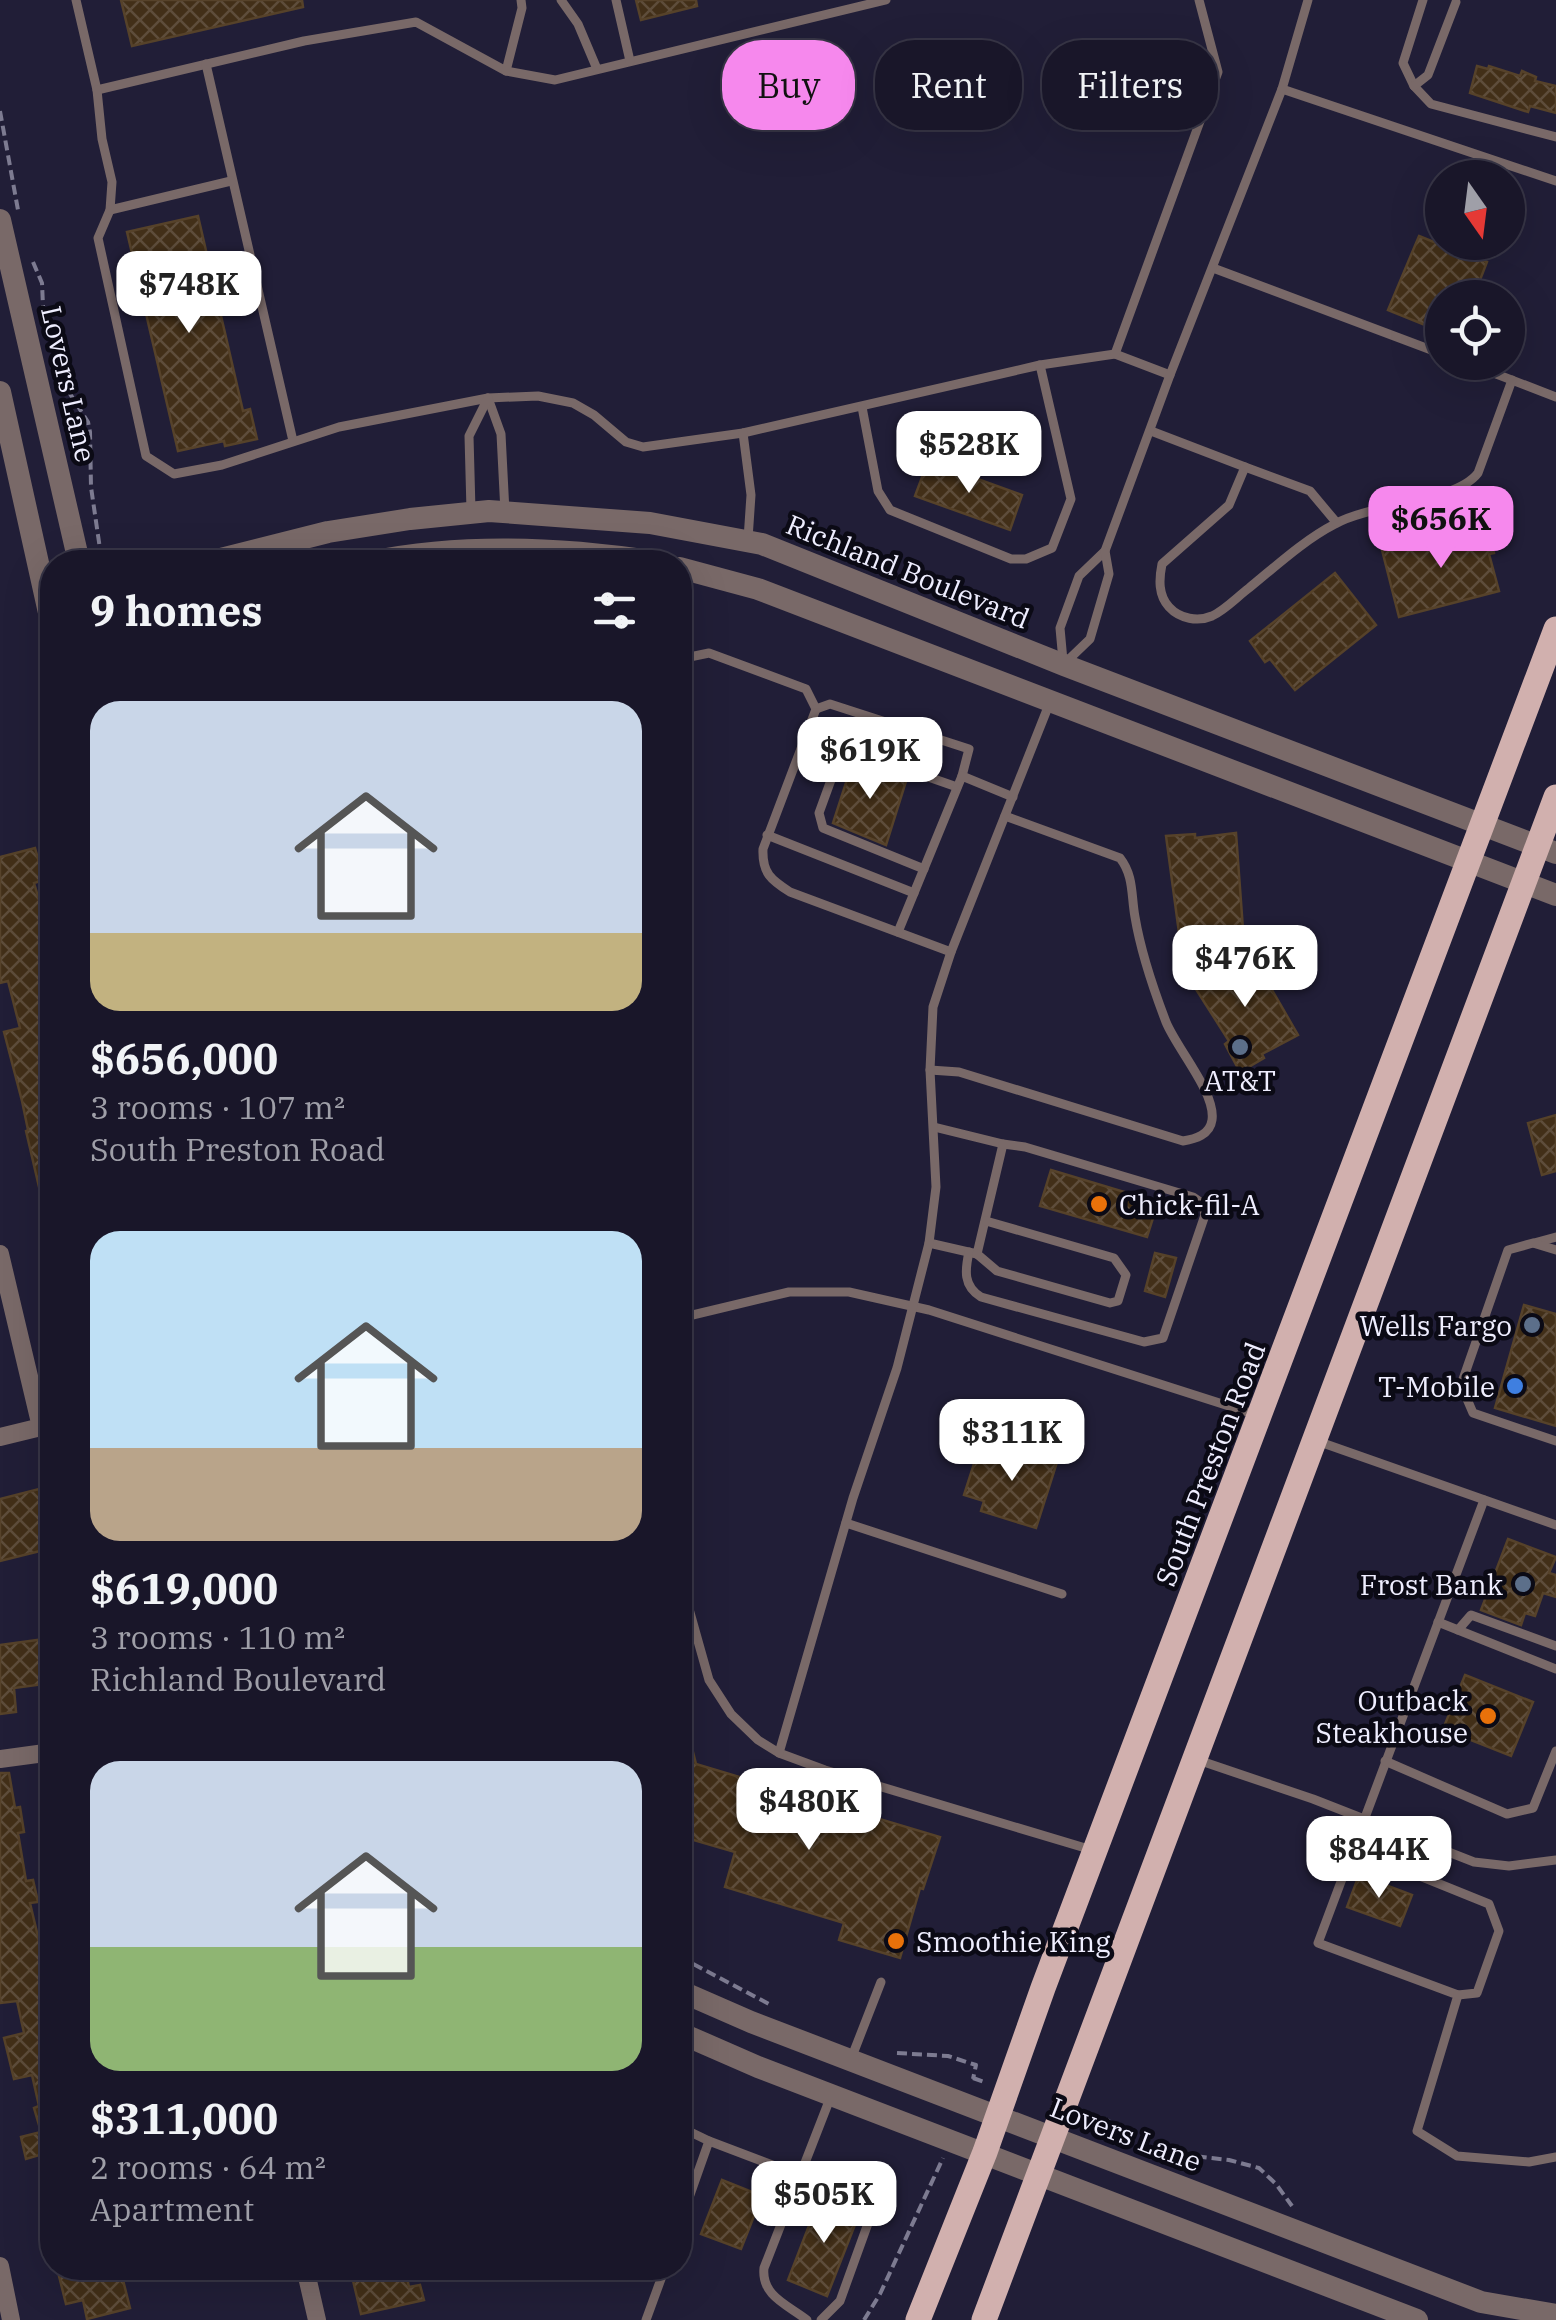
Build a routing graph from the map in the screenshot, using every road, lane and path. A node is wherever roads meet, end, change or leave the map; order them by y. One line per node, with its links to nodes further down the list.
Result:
1 (76, 0): 16 (lane)
2 (522, 0): 13 (lane)
3 (562, 0): 12 (lane)
4 (616, 0): 10 (lane)
5 (886, 0): 10 (lane)
6 (1200, 0): 27 (lane)
7 (1308, 0): 15 (lane)
8 (1422, 0): 14 (lane)
9 (1456, 2): 14 (lane)
10 (630, 62): 12 (lane)
11 (206, 64): 13 (lane); 16 (lane); 19 (lane)
12 (597, 69): 13 (lane)
13 (506, 71)
14 (1414, 86): 18 (lane)
15 (1282, 89): 20 (lane); 24 (lane)
16 (97, 90): 21 (lane)
17 (0, 111): 22 (path)
18 (1556, 137)
19 (232, 181): 21 (lane); 38 (lane)
20 (1556, 181)
21 (110, 210): 38 (lane)
22 (9, 216): 44 (street, Lovers Lane)
23 (30, 255): 25 (path)
24 (1212, 268): 26 (lane); 30 (lane)
25 (43, 311)
26 (1425, 348)
27 (1116, 354): 28 (lane); 30 (lane)
28 (1040, 365): 35 (lane); 35 (lane)
29 (57, 372): 45 (path)
30 (1170, 375): 36 (lane)
31 (1512, 380): 33 (lane); 42 (lane)
32 (0, 392): 50 (street)
33 (1556, 397)
34 (488, 398): 37 (lane); 38 (lane); 40 (lane); 41 (lane)
35 (862, 406): 37 (lane)
36 (1151, 430): 39 (lane); 49 (lane)
37 (743, 432): 43 (lane)
38 (293, 440)
39 (1245, 467): 42 (lane); 42 (lane)
40 (505, 512): 41 (street, Richland Boulevard); 43 (street, Richland Boulevard); 48 (street)
41 (471, 513): 46 (street, Richland Boulevard); 47 (street)
42 (1336, 522)
43 (748, 542): 54 (street, Richland Boulevard)
44 (88, 550)
45 (90, 550)
46 (257, 550)
47 (473, 550)
48 (505, 550)
49 (1106, 551): 54 (lane); 54 (lane)
50 (40, 559)
51 (692, 571): 55 (street)
52 (1556, 629): 62 (main road, South Preston Road)
53 (692, 657): 56 (lane)
54 (1064, 665): 55 (street); 62 (street, Richland Boulevard)
55 (1051, 699): 60 (lane); 65 (street)
56 (816, 709): 57 (lane); 63 (lane)
57 (962, 776): 58 (lane); 60 (lane)
58 (957, 787): 66 (lane); 66 (lane)
59 (1556, 797): 64 (main road)
60 (1013, 798): 61 (lane)
61 (1005, 816): 71 (lane); 72 (lane)
62 (1483, 826): 64 (street, Richland Boulevard); 65 (main road, South Preston Road)
63 (767, 835): 68 (lane); 70 (lane)
64 (1547, 849): 67 (main road)
65 (1470, 862): 67 (street); 84 (main road, South Preston Road)
66 (924, 869): 68 (lane)
67 (1523, 883): 69 (street); 88 (main road)
68 (914, 893): 70 (lane)
69 (1556, 895)
70 (898, 932): 71 (lane)
71 (950, 952): 72 (lane)
72 (930, 1070): 73 (lane)
73 (934, 1126): 74 (lane); 77 (lane)
74 (1003, 1144): 75 (lane); 80 (lane)
75 (986, 1221): 80 (lane); 80 (lane)
76 (1556, 1237): 78 (lane)
77 (929, 1243): 80 (lane); 82 (lane)
78 (1534, 1243): 79 (lane); 89 (lane)
79 (1556, 1250)
80 (973, 1253)
81 (0, 1254): 85 (street)
82 (914, 1306): 83 (lane); 84 (lane); 91 (lane)
83 (692, 1315)
84 (1260, 1416): 107 (main road, South Preston Road)
85 (40, 1422)
86 (40, 1426): 87 (street)
87 (0, 1436)
88 (1315, 1440): 90 (lane); 103 (main road)
89 (1556, 1441)
90 (1484, 1500): 92 (lane); 95 (lane)
91 (846, 1523): 93 (lane); 100 (lane)
92 (1556, 1526)
93 (1062, 1594)
94 (692, 1622): 100 (lane)
95 (1438, 1622): 96 (lane); 104 (lane)
96 (1458, 1630): 97 (lane); 98 (lane)
97 (1556, 1646)
98 (1556, 1670)
99 (1556, 1750): 104 (lane)
100 (779, 1752): 107 (lane)
101 (40, 1754): 102 (street)
102 (0, 1759)
103 (1195, 1759): 105 (lane); 119 (main road)
104 (1386, 1761): 105 (lane)
105 (1364, 1819): 106 (lane); 108 (lane)
106 (1352, 1848): 111 (lane); 111 (lane)
107 (1098, 1851): 117 (main road, South Preston Road)
108 (1556, 1860)
109 (692, 1963): 113 (path)
110 (881, 1982): 116 (lane)
111 (1458, 1995): 125 (lane)
112 (692, 1996): 116 (street, Lovers Lane)
113 (778, 2008)
114 (692, 2038): 118 (street)
115 (894, 2053): 117 (path)
116 (850, 2060): 120 (street, Lovers Lane)
117 (1006, 2090): 120 (main road, South Preston Road)
118 (832, 2095): 124 (street); 128 (lane)
119 (1062, 2112): 122 (main road); 130 (path)
120 (998, 2115): 122 (street, Lovers Lane); 124 (main road, South Preston Road)
121 (692, 2133): 123 (lane)
122 (1052, 2137): 127 (main road); 134 (street, Lovers Lane)
123 (708, 2141): 128 (lane); 129 (lane)
124 (985, 2152): 127 (street); 141 (main road, South Preston Road)
125 (1556, 2157)
126 (939, 2169): 140 (path)
127 (1037, 2173): 142 (main road); 143 (street)
128 (801, 2174): 138 (lane); 139 (lane)
129 (692, 2188)
130 (1294, 2208)
131 (0, 2266): 135 (street)
132 (308, 2280): 136 (street)
133 (660, 2280): 137 (lane)
134 (1556, 2314)
135 (11, 2320)
136 (317, 2320)
137 (646, 2320)
138 (807, 2320)
139 (821, 2320)
140 (864, 2320)
141 (918, 2320)
142 (984, 2320)
143 (1416, 2320)

